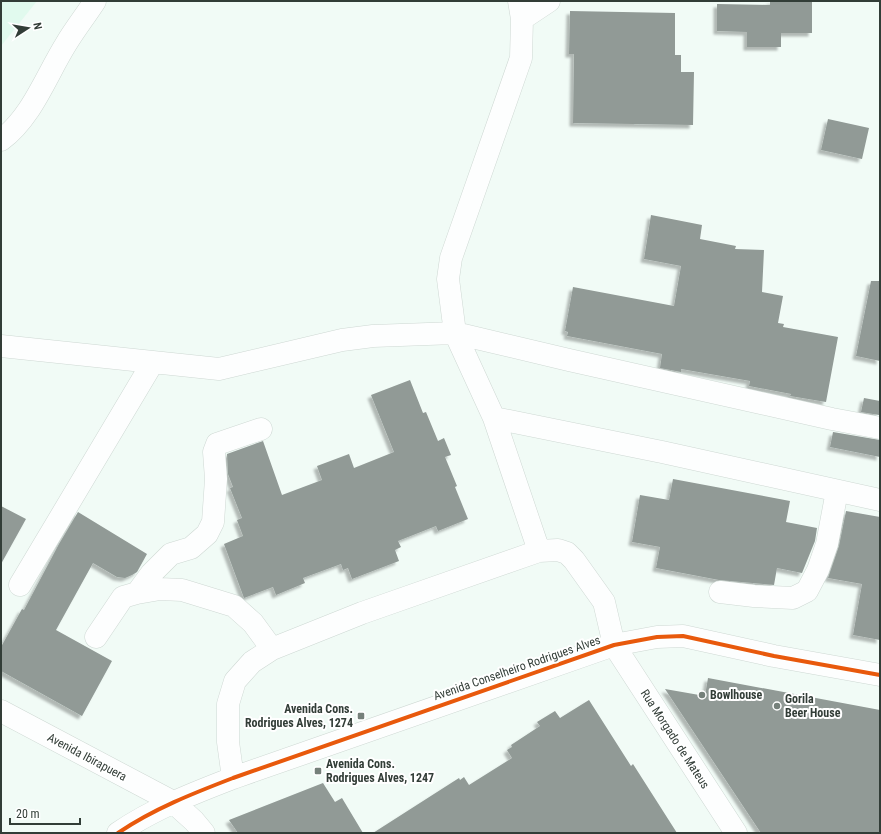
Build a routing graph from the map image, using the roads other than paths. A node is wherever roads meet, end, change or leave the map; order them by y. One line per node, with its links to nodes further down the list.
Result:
1 (96, 1): 4 (street)
2 (549, 1): 3 (street)
3 (520, 10): 5 (street)
4 (1, 140)
5 (455, 333): 7 (street); 8 (street); 9 (street)
6 (1, 346): 7 (street)
7 (153, 362): 14 (street)
8 (494, 418): 11 (street); 13 (street)
9 (880, 428)
10 (261, 429): 16 (street)
11 (837, 491): 12 (street); 15 (street)
12 (880, 500)
13 (539, 551): 18 (street, Rua Morgado de Mateus); 19 (street, Rua Morgado de Mateus)
14 (20, 585)
15 (720, 592)
16 (137, 593): 17 (street); 19 (street)
17 (96, 636)
18 (614, 645): 20 (street, Avenida Conselheiro Rodrigues Alves); 22 (street, Avenida Conselheiro Rodrigues Alves); 26 (street, Rua Morgado de Mateus)
19 (272, 649): 22 (street, Rua Morgado de Mateus)
20 (880, 674)
21 (1, 711): 23 (street, Avenida Ibirapuera)
22 (233, 778): 23 (street, Avenida Conselheiro Rodrigues Alves)
23 (174, 802): 24 (street, Avenida Conselheiro Rodrigues Alves); 25 (street, Avenida Ibirapuera)
24 (118, 833)
25 (204, 833)
26 (736, 833)

